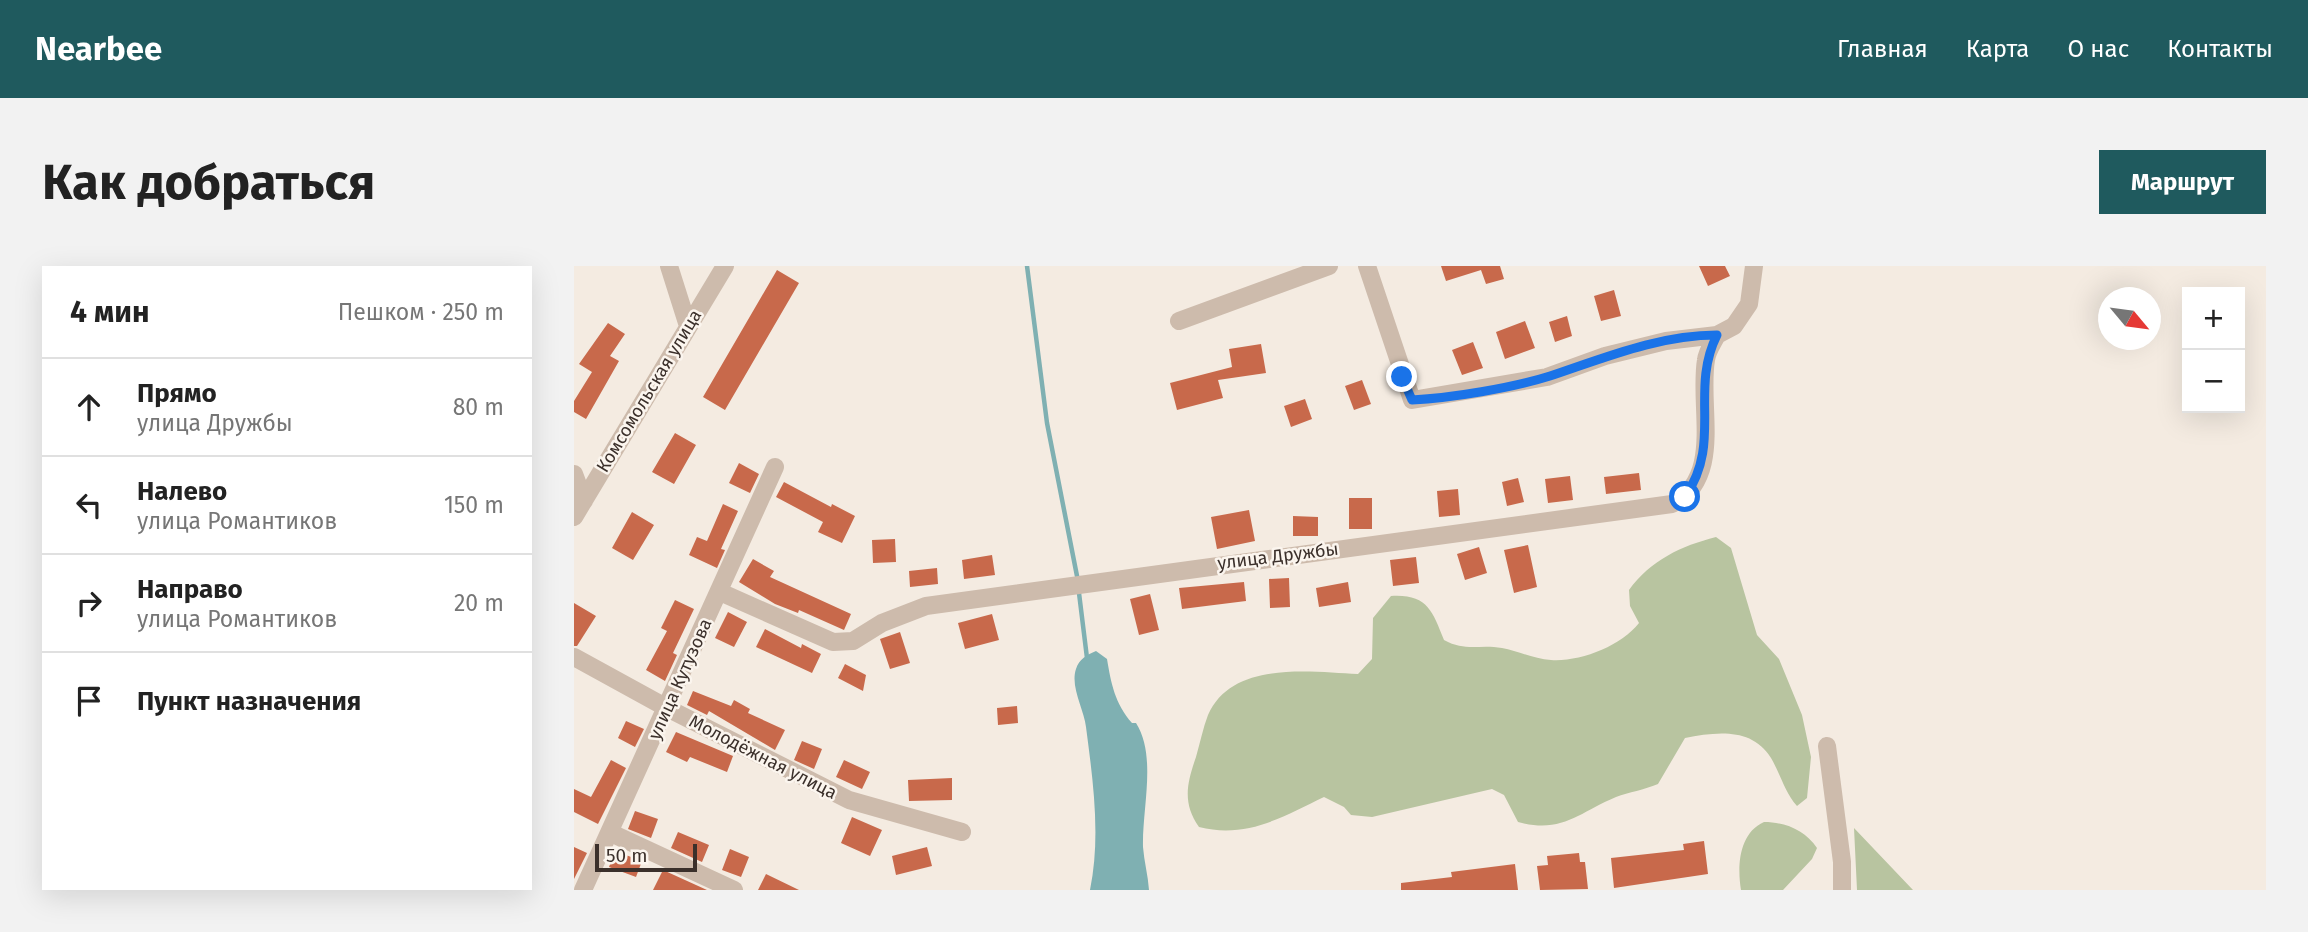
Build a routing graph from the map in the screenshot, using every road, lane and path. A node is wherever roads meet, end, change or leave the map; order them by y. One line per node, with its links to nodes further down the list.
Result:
1 (669, 266): 7 (street)
2 (725, 266): 7 (street, Комсомольская улица)
3 (1329, 266): 6 (street)
4 (1367, 266): 8 (street)
5 (1754, 266): 8 (street)
6 (1179, 321)
7 (688, 326): 11 (street, Комсомольская улица)
8 (1717, 335): 13 (street, улица Дружбы)
9 (775, 467): 13 (street, улица Кутузова)
10 (574, 474): 11 (street)
11 (584, 502): 12 (street, Комсомольская улица)
12 (574, 517)
13 (720, 592): 15 (street, улица Кутузова)
14 (574, 657): 15 (street, Молодёжная улица)
15 (667, 709): 17 (street, Молодёжная улица); 18 (street, улица Кутузова)
16 (1827, 746): 21 (street)
17 (962, 832)
18 (611, 833): 19 (street, улица Кутузова); 20 (street)
19 (583, 890)
20 (734, 890)
21 (1842, 890)

